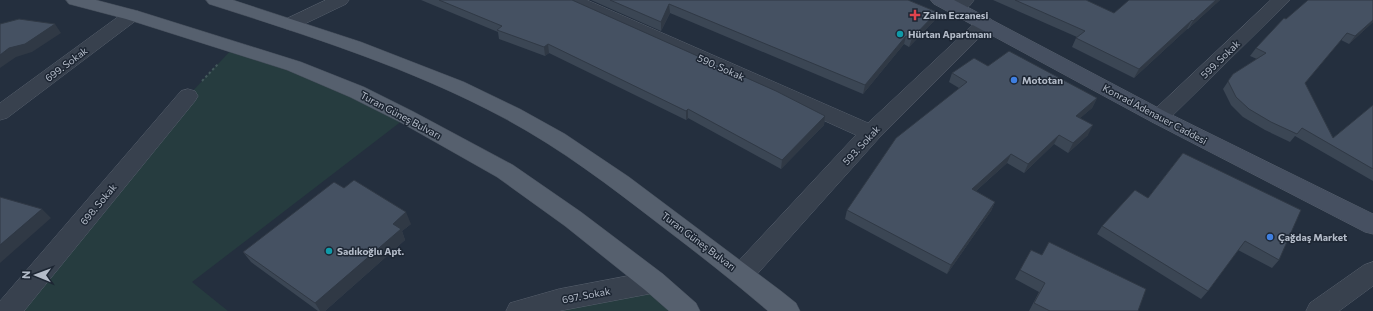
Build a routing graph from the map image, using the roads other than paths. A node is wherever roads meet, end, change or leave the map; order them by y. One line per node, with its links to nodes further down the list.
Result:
1 (75, 0): 7 (main road, Turan Güneş Bulvarı)
2 (215, 0): 9 (main road, Turan Güneş Bulvarı)
3 (340, 0): 9 (street)
4 (572, 0): 13 (street, 590. Sokak)
5 (1281, 0): 12 (street, 599. Sokak)
6 (954, 3): 8 (main road, Konrad Adenauer Caddesi)
7 (132, 15): 11 (street, 699. Sokak); 17 (main road, Turan Güneş Bulvarı)
8 (985, 23): 12 (main road, Konrad Adenauer Caddesi); 13 (street, 593. Sokak)
9 (290, 24): 16 (main road, Turan Güneş Bulvarı)
10 (188, 96): 18 (street, 698. Sokak)
11 (0, 113)
12 (1159, 117): 14 (main road, Konrad Adenauer Caddesi)
13 (871, 133): 16 (street, 593. Sokak)
14 (1373, 225)
15 (1373, 272): 22 (street)
16 (742, 274): 21 (main road, Turan Güneş Bulvarı)
17 (654, 282): 19 (street, 697. Sokak); 20 (main road, Turan Güneş Bulvarı)
18 (8, 311)
19 (519, 311)
20 (687, 311)
21 (787, 311)
22 (1319, 311)

